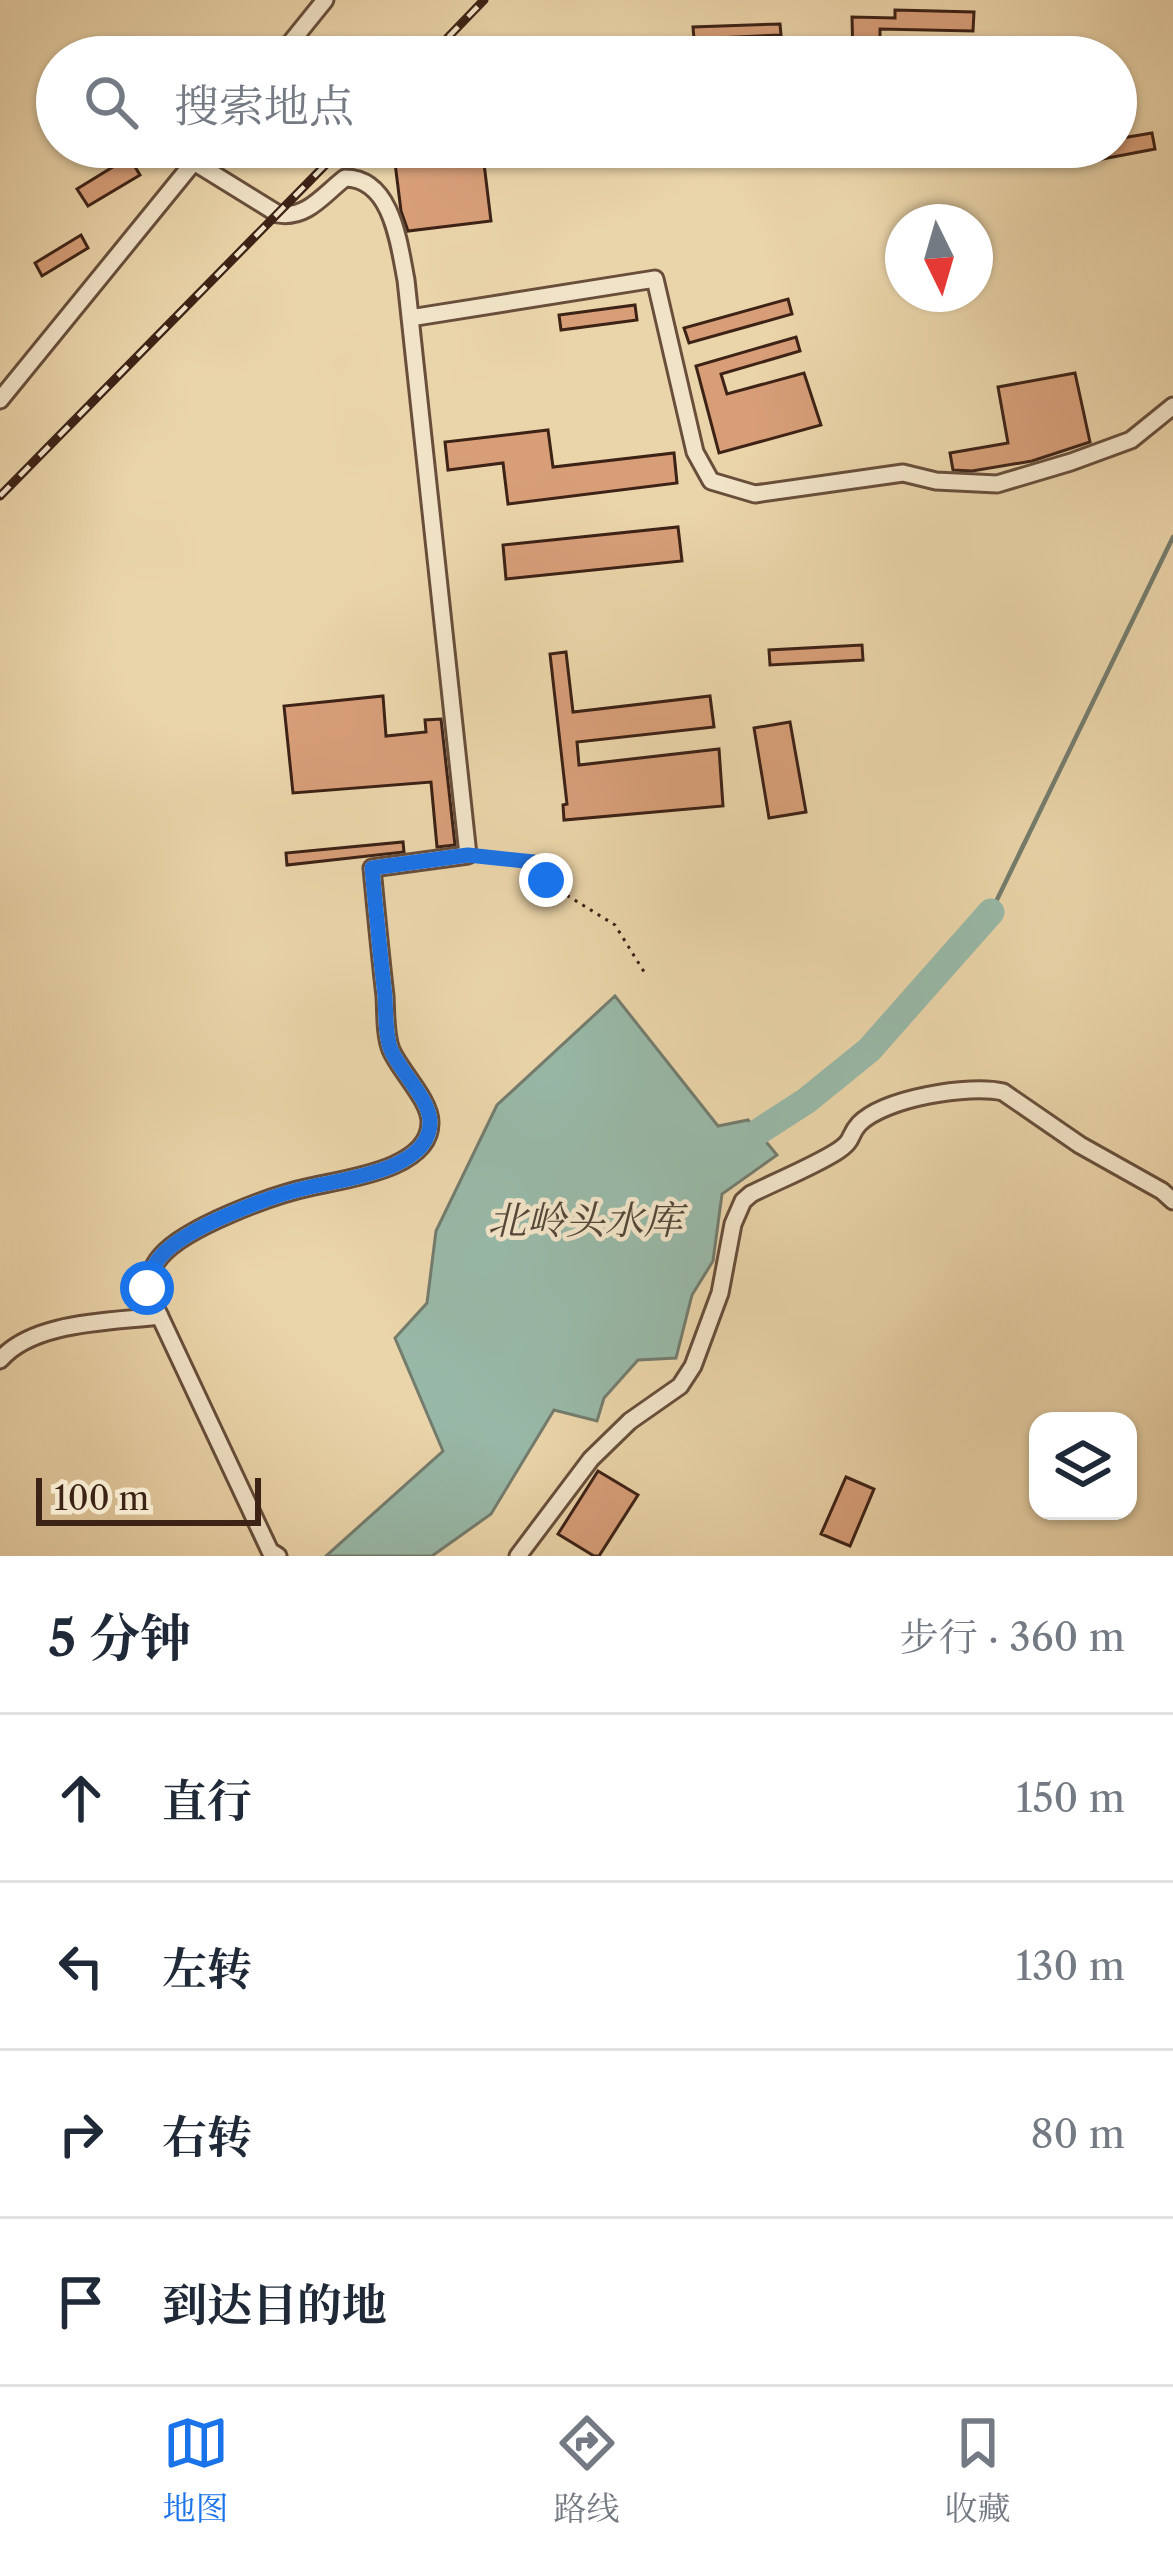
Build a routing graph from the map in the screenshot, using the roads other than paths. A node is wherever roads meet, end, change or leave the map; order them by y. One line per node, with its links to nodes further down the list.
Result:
1 (325, 0): 2 (street)
2 (296, 36)
3 (189, 168): 6 (street)
4 (204, 168): 5 (street)
5 (410, 318): 7 (street); 9 (street)
6 (0, 400)
7 (1173, 406)
8 (1173, 1201): 12 (street)
9 (160, 1316): 10 (street); 11 (street)
10 (0, 1360)
11 (278, 1556)
12 (518, 1556)

